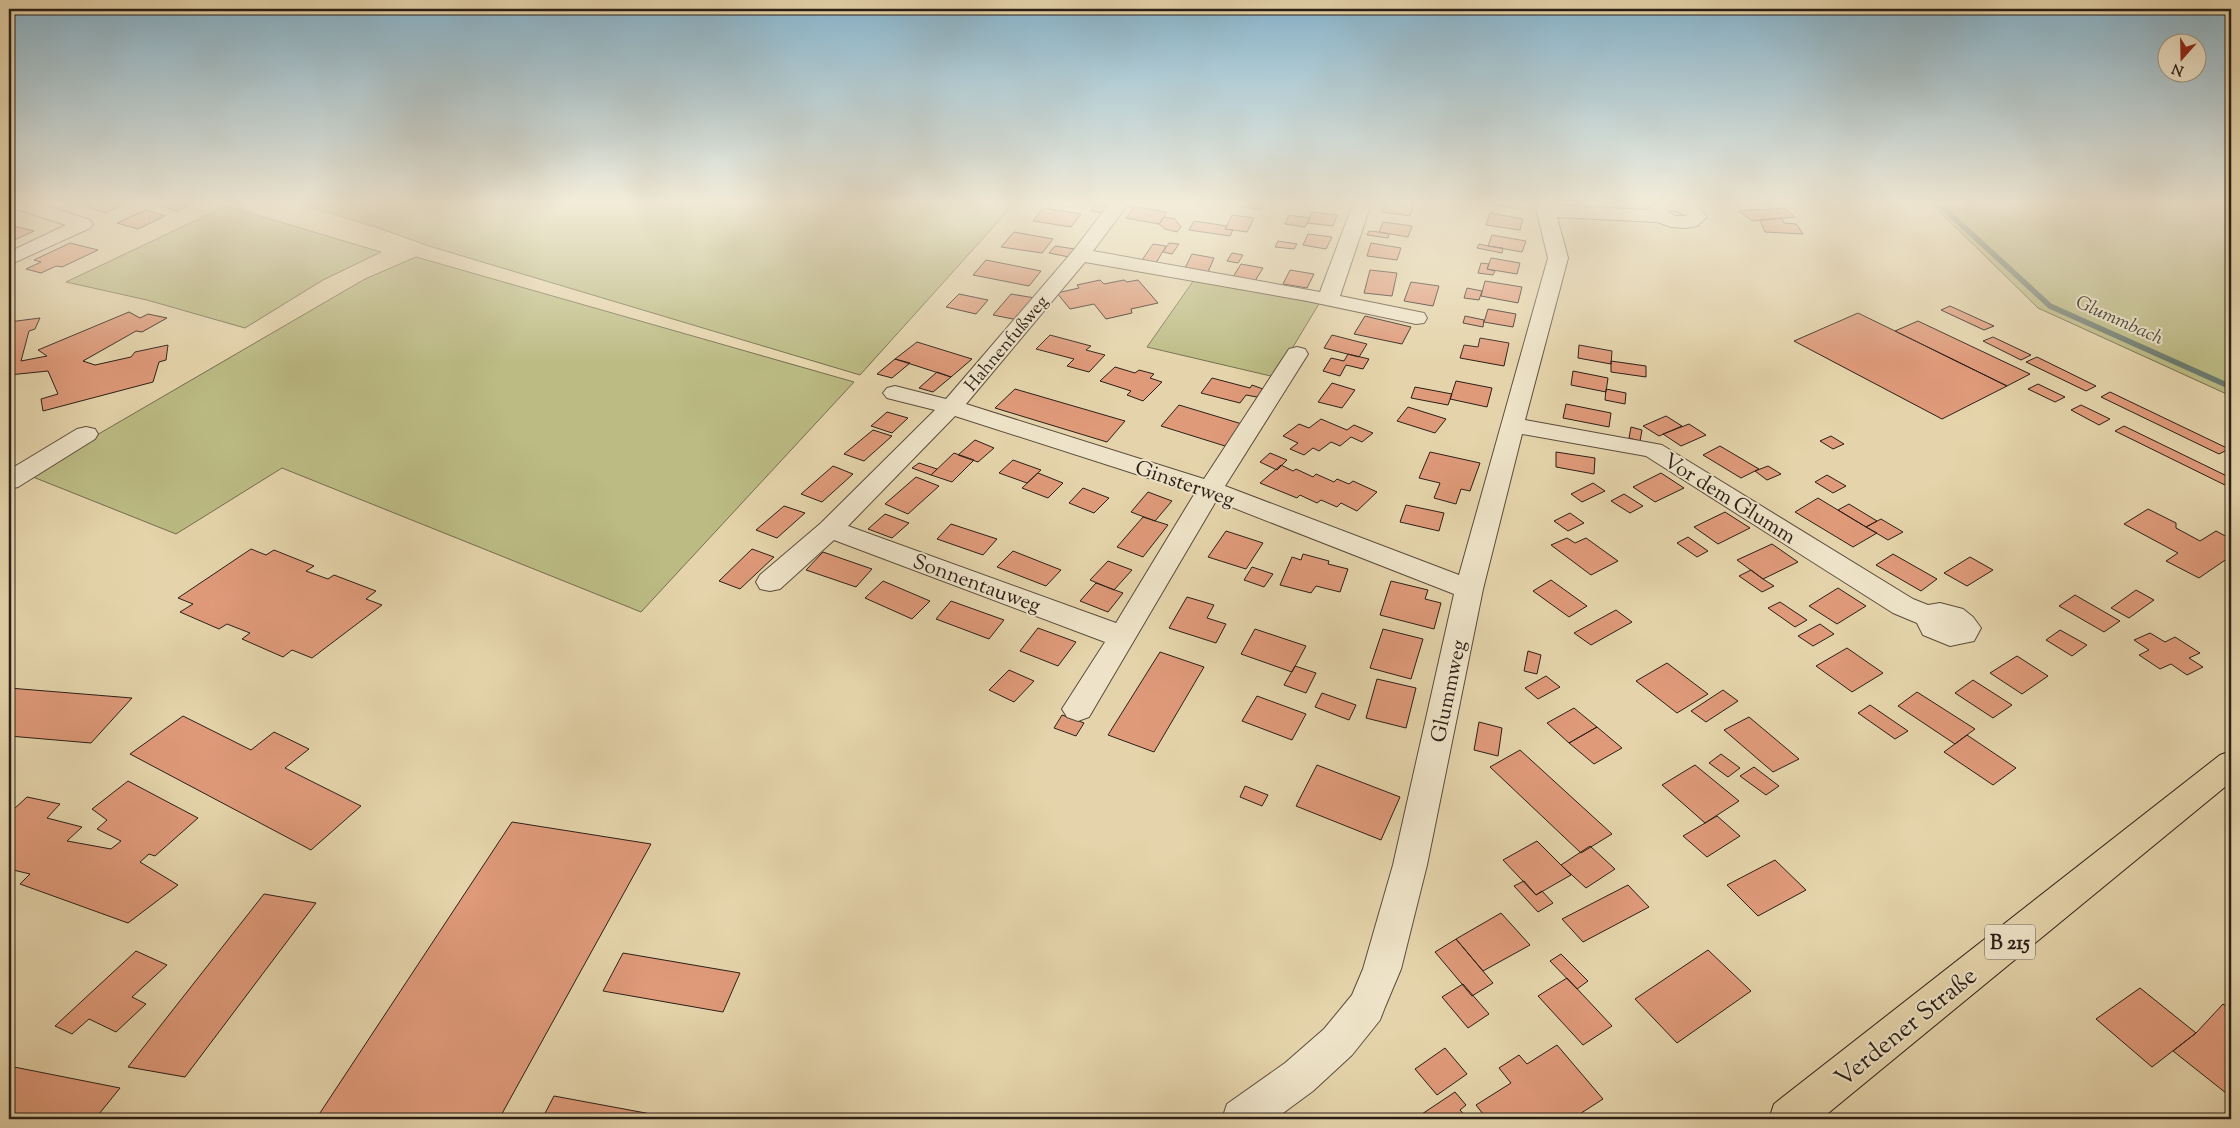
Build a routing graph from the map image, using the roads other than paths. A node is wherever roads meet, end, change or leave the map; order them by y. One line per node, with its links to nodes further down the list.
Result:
1 (1079, 257): 9 (street, Hahnenfußweg)
2 (1089, 257): 5 (street)
3 (1343, 257): 5 (street)
4 (1558, 257): 10 (street, Glummweg)
5 (1328, 299): 6 (street)
6 (1416, 318)
7 (1297, 354): 13 (street)
8 (895, 393): 9 (street, Ginsterweg)
9 (951, 407): 13 (street, Ginsterweg); 14 (street)
10 (1513, 425): 16 (street, Glummweg); 17 (street, Vor dem Glumm)
11 (86, 434): 12 (street)
12 (9, 480)
13 (1210, 489): 16 (street, Ginsterweg); 18 (street)
14 (830, 529): 15 (street); 18 (street, Sonnentauweg)
15 (770, 582)
16 (1469, 589): 21 (street, Glummweg)
17 (1929, 617)
18 (1123, 637): 19 (street)
19 (1078, 709)
20 (2231, 764): 22 (main road, Verdener Straße / B 215)
21 (1242, 1119)
22 (1789, 1119)

